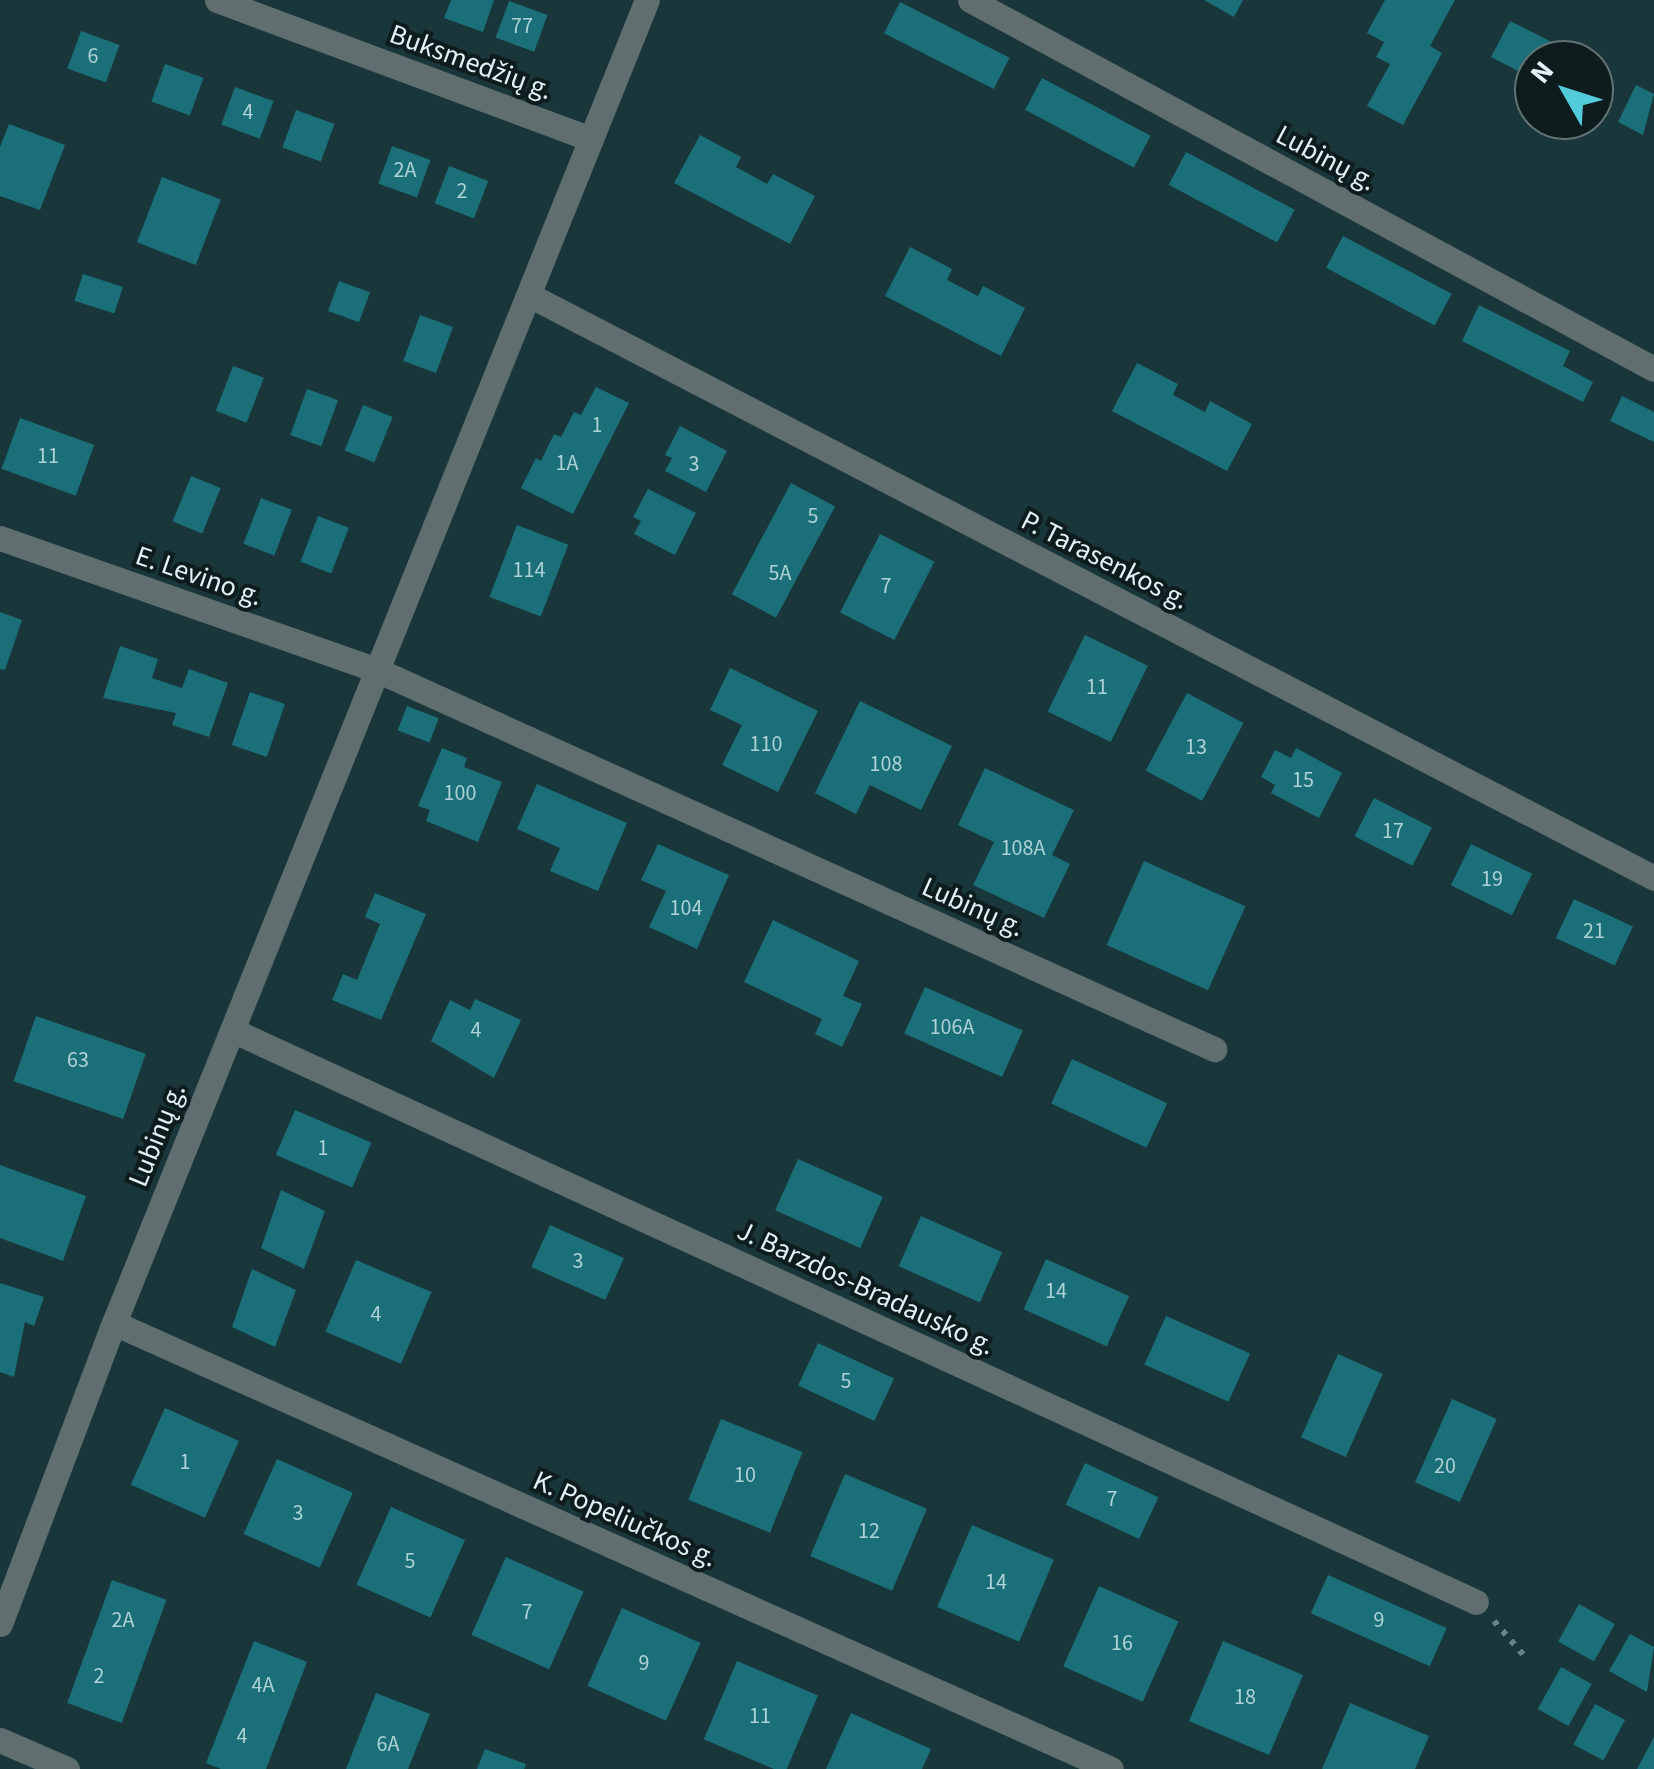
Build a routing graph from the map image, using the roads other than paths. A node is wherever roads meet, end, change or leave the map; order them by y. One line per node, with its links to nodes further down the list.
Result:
1 (217, 0): 4 (street, Buksmedžių g.)
2 (646, 0): 4 (street, Lubinų g.)
3 (970, 0): 6 (street, Lubinų g.)
4 (592, 139): 5 (street, Lubinų g.)
5 (529, 295): 8 (street, Lubinų g.); 9 (street, P. Tarasenkos g.)
6 (1654, 369)
7 (0, 538): 8 (street, E. Levino g.)
8 (379, 670): 10 (street, Lubinų g.); 11 (street, Lubinų g.)
9 (1654, 878)
10 (232, 1030): 12 (street, Lubinų g.); 13 (street, J. Barzdos-Bradausko g.)
11 (1214, 1049)
12 (114, 1324): 14 (street, Lubinų g.); 17 (street, K. Popeliučkos g.)
13 (1476, 1602)
14 (0, 1624)
15 (0, 1740): 16 (street)
16 (67, 1769)
17 (1112, 1769)

